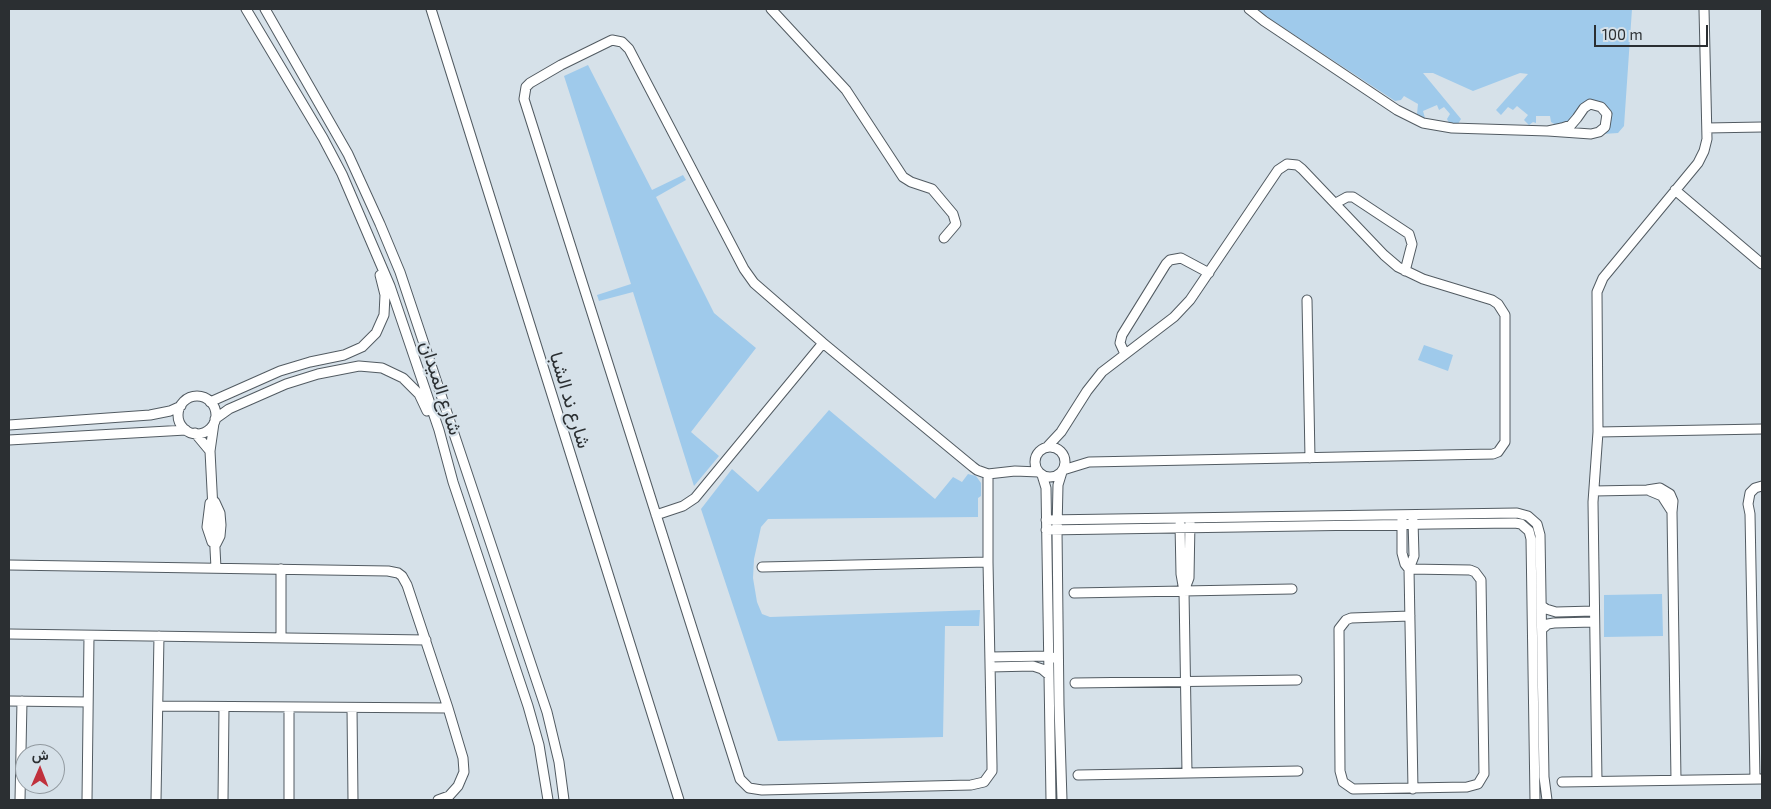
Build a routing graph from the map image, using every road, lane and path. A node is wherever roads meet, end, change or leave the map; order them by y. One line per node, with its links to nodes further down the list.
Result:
1 (246, 9): 13 (street, شارع الميدان)
2 (265, 9): 101 (street, شارع الميدان)
3 (431, 9): 102 (street, شارع ند الشبا)
4 (771, 9): 12 (street)
5 (1249, 9): 9 (street)
6 (1704, 9): 8 (street)
7 (1762, 127): 8 (street)
8 (1707, 128): 10 (street)
9 (1548, 131): 9 (street)
10 (1675, 190): 14 (street); 28 (street)
11 (1336, 203): 15 (street); 15 (street); 16 (street)
12 (944, 238)
13 (374, 246): 20 (street); 26 (street, شارع الميدان)
14 (1762, 264)
15 (1405, 271): 34 (street)
16 (1209, 273): 19 (street); 19 (street)
17 (1307, 300): 34 (street)
18 (823, 343): 38 (street); 44 (street); 44 (street)
19 (1125, 354): 24 (street)
20 (210, 402): 21 (street); 22 (street)
21 (181, 406): 23 (street); 27 (street)
22 (215, 421): 26 (street); 27 (street); 31 (street)
23 (9, 425)
24 (1064, 426): 30 (street); 33 (street)
25 (1762, 429): 28 (street)
26 (439, 430): 100 (street, شارع الميدان)
27 (191, 432): 29 (street); 31 (street)
28 (1598, 432): 41 (street)
29 (9, 440)
30 (1047, 447): 32 (street); 33 (street)
31 (210, 451): 54 (street)
32 (1036, 455): 36 (street); 39 (street)
33 (1063, 455): 35 (street); 37 (street)
34 (1310, 458): 35 (street)
35 (1089, 462): 37 (street)
36 (1015, 470): 38 (street); 39 (street)
37 (1062, 471): 39 (street); 49 (street)
38 (988, 474): 51 (street)
39 (1040, 474): 45 (street)
40 (1762, 486): 43 (street)
41 (1594, 490): 61 (street); 89 (street)
42 (1762, 491): 43 (street)
43 (1750, 514): 88 (street)
44 (656, 515): 71 (street)
45 (1046, 520): 49 (street); 50 (street)
46 (1402, 520): 47 (street); 48 (street); 56 (street)
47 (1413, 520): 56 (street); 60 (street); 105 (street)
48 (1185, 523): 49 (street); 58 (street)
49 (1057, 525): 50 (street); 79 (street)
50 (1046, 530): 70 (street)
51 (988, 562): 53 (street); 71 (street)
52 (9, 564): 54 (street)
53 (762, 567)
54 (216, 568): 55 (street)
55 (281, 569): 68 (street); 69 (street)
56 (1409, 569): 62 (street); 92 (street)
57 (1292, 589): 58 (street)
58 (1184, 591): 59 (street); 74 (street)
59 (1074, 593)
60 (1542, 606): 61 (street); 64 (street)
61 (1594, 611): 63 (street)
62 (1410, 616): 92 (street); 92 (street)
63 (1594, 622): 64 (street); 90 (street)
64 (1542, 629): 106 (street)
65 (9, 634): 66 (street)
66 (89, 636): 67 (street); 78 (street)
67 (159, 636): 68 (street); 80 (street)
68 (280, 638): 69 (street)
69 (426, 640): 84 (street)
70 (1049, 656): 71 (street); 72 (street); 79 (street)
71 (990, 662): 72 (street)
72 (1049, 675): 103 (street)
73 (1297, 680): 74 (street)
74 (1186, 682): 75 (street); 86 (street)
75 (1075, 684)
76 (9, 701): 77 (street)
77 (22, 701): 78 (street); 93 (street)
78 (88, 702): 94 (street)
79 (1059, 705): 104 (street)
80 (158, 706): 81 (street); 95 (street)
81 (224, 706): 82 (street); 96 (street)
82 (289, 707): 83 (street); 97 (street)
83 (352, 708): 84 (street); 98 (street)
84 (448, 708): 99 (street)
85 (1298, 770): 86 (street)
86 (1187, 773): 87 (street)
87 (1078, 775)
88 (1759, 779): 89 (street)
89 (1676, 780): 90 (street)
90 (1597, 781): 91 (street)
91 (1562, 782)
92 (1413, 788)
93 (20, 800)
94 (87, 800)
95 (156, 800)
96 (223, 800)
97 (289, 800)
98 (353, 800)
99 (438, 800)
100 (548, 800)
101 (564, 800)
102 (679, 800)
103 (1051, 800)
104 (1062, 800)
105 (1535, 800)
106 (1547, 800)

